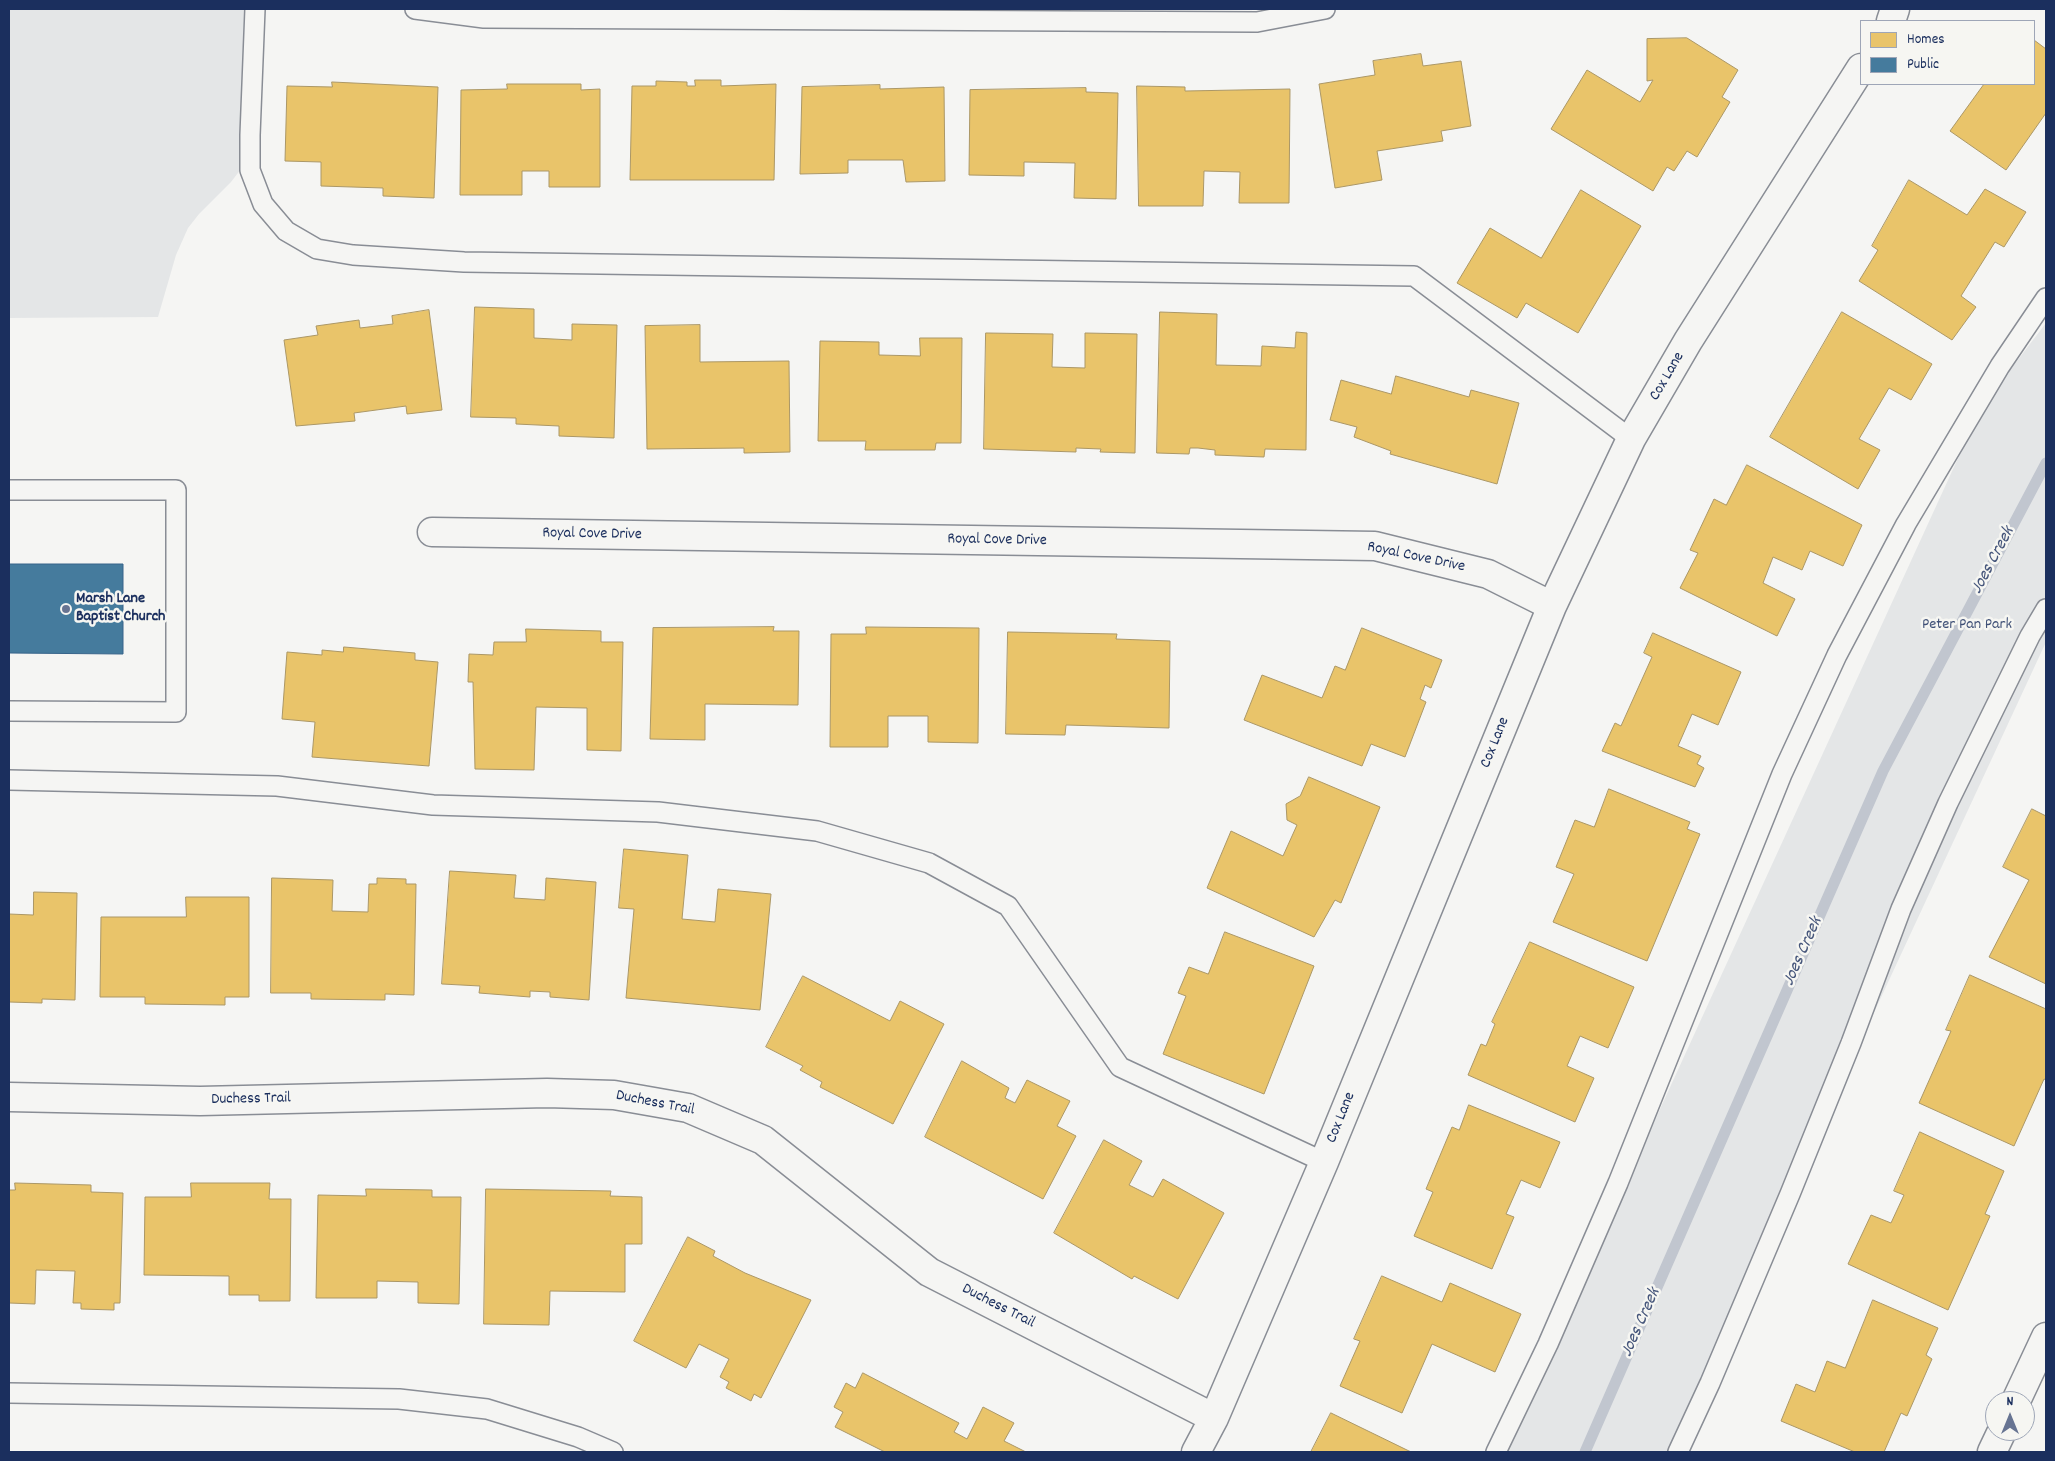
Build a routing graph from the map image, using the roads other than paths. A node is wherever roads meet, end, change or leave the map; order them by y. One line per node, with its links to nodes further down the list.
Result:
1 (255, 9): 6 (lane)
2 (415, 9): 3 (lane)
3 (1325, 9)
4 (1860, 70): 6 (street, Cox Lane)
5 (2046, 298): 21 (lane)
6 (1631, 439): 9 (street, Cox Lane)
7 (9, 490): 11 (lane)
8 (432, 532): 9 (street, Royal Cove Drive)
9 (1552, 606): 14 (street, Cox Lane)
10 (2046, 608): 22 (lane)
11 (9, 711)
12 (9, 780): 14 (lane)
13 (9, 1096): 18 (street, Duchess Trail)
14 (1324, 1162): 18 (street, Cox Lane)
15 (2046, 1337): 16 (street)
16 (2021, 1391)
17 (9, 1393): 19 (lane)
18 (1214, 1418): 20 (street, Cox Lane)
19 (612, 1452)
20 (1196, 1452)
21 (1496, 1452)
22 (1678, 1452)

